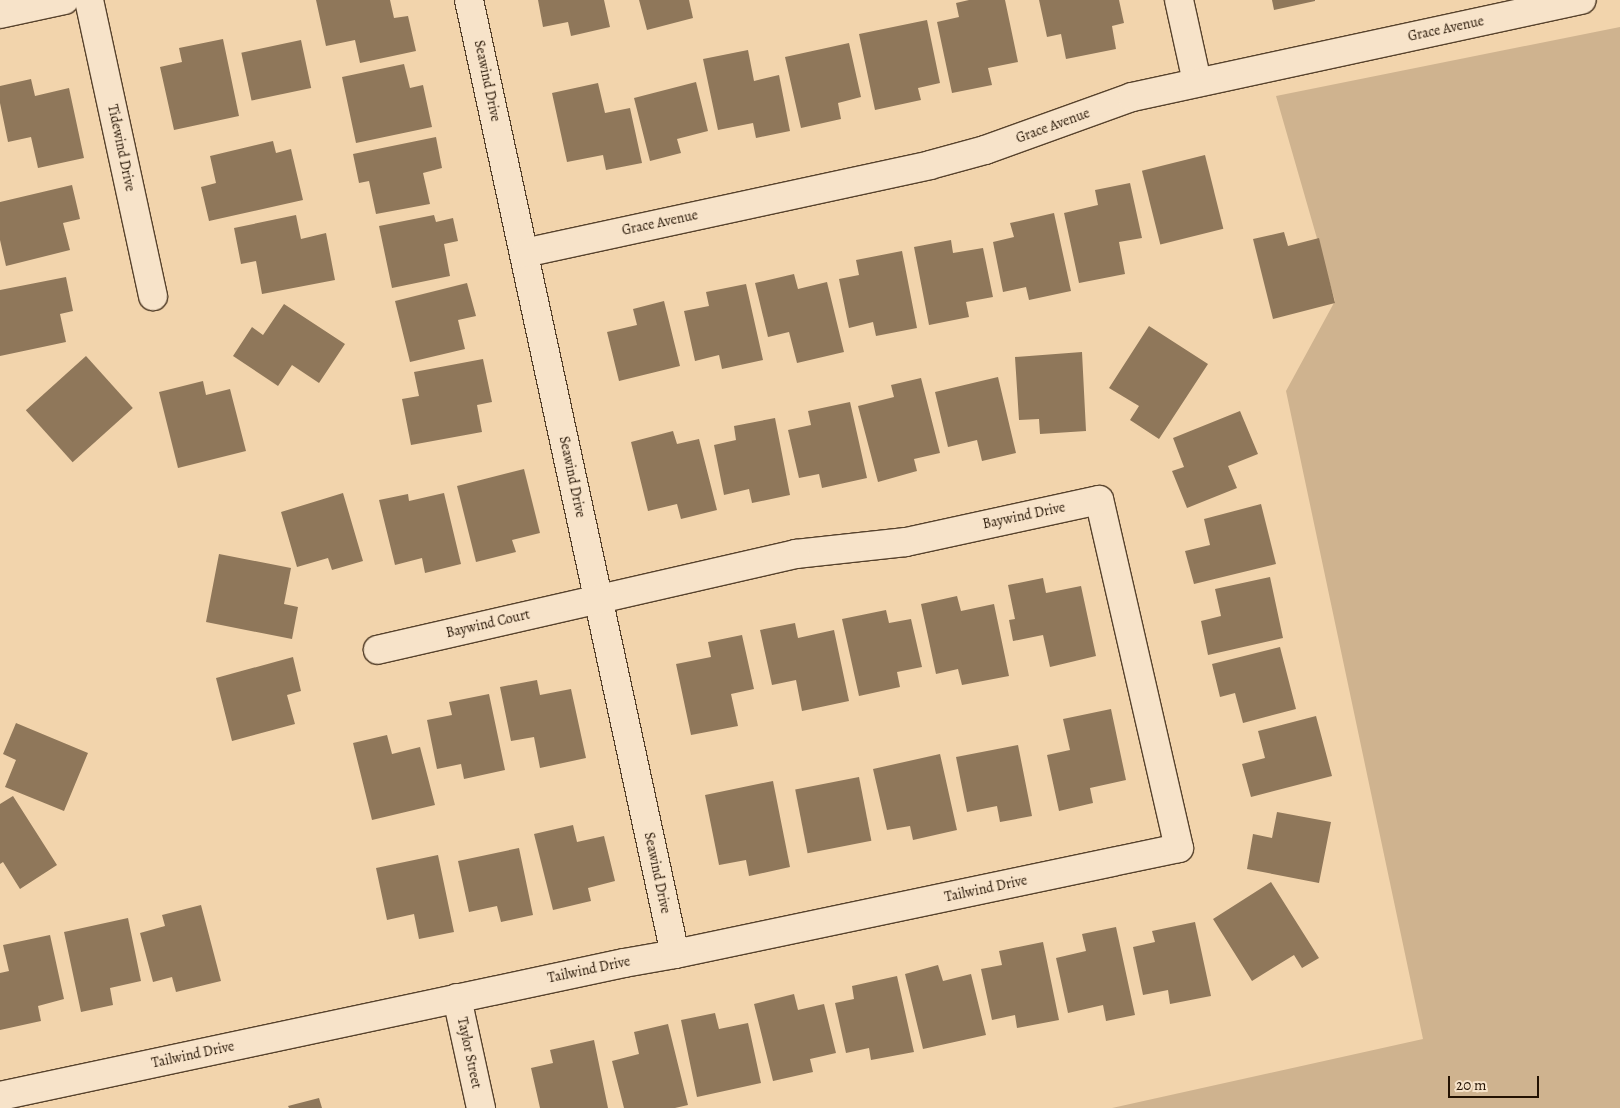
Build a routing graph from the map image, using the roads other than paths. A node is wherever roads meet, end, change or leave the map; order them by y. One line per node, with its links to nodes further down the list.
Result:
1 (64, 0): 7 (street)
2 (89, 0): 10 (street, Tidewind Drive)
3 (469, 0): 9 (street, Seawind Drive)
4 (1179, 0): 8 (street)
5 (1582, 0): 6 (street, Grace Avenue)
6 (1537, 5): 8 (street, Grace Avenue)
7 (0, 14)
8 (1197, 82): 9 (street, Grace Avenue)
9 (524, 253): 11 (street, Seawind Drive)
10 (153, 296)
11 (598, 599): 12 (street, Baywind Court); 13 (street, Baywind Drive); 14 (street, Seawind Drive)
12 (378, 650)
13 (1179, 848): 14 (street, Tailwind Drive)
14 (675, 954): 15 (street, Tailwind Drive)
15 (457, 998): 16 (street, Tailwind Drive); 17 (street, Taylor Street)
16 (0, 1096)
17 (481, 1108)

